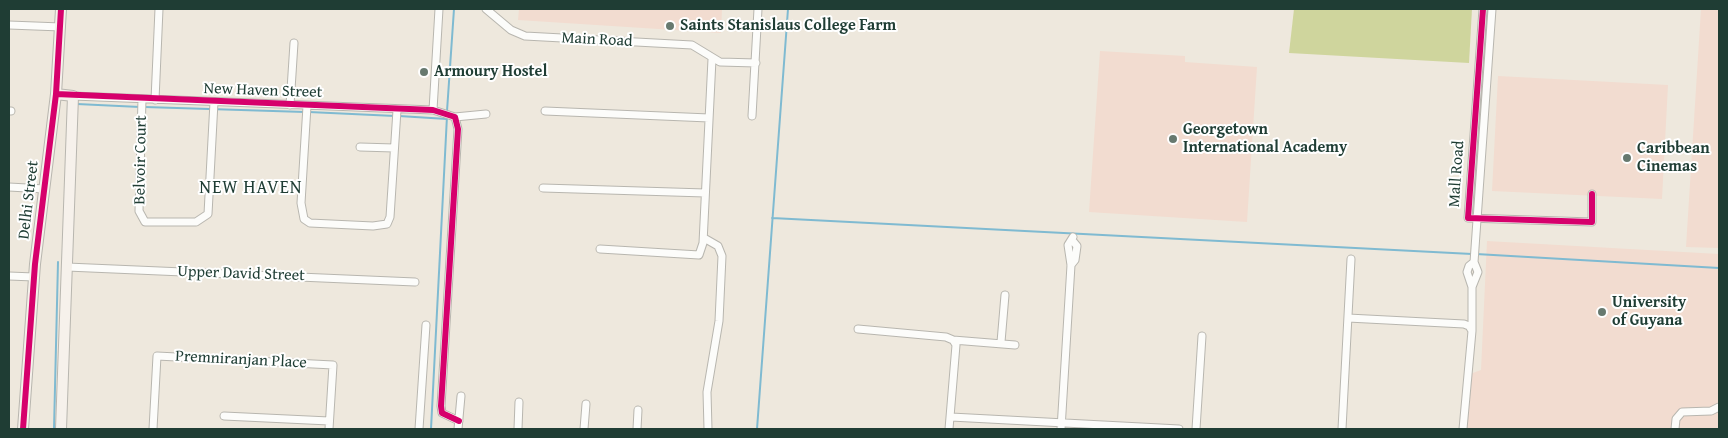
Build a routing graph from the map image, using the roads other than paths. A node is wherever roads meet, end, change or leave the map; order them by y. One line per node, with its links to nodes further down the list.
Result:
1 (62, 9): 9 (street, Delhi Street)
2 (159, 9): 15 (street)
3 (439, 9): 20 (street)
4 (486, 9): 11 (street, Main Road)
5 (758, 9): 12 (street)
6 (1483, 9): 34 (street, Mall Road)
7 (1492, 9): 34 (street, Mall Road)
8 (9, 25): 9 (street)
9 (60, 27): 13 (street, Delhi Street)
10 (294, 43): 18 (street)
11 (712, 59): 12 (street); 26 (street)
12 (756, 63): 25 (street)
13 (56, 94): 16 (street); 30 (street, Delhi Street)
14 (142, 100): 15 (street, New Haven Street); 16 (street, New Haven Street); 17 (street, Belvoir Court)
15 (155, 100): 17 (street, New Haven Street)
16 (73, 102): 39 (street)
17 (214, 102): 18 (street, New Haven Street)
18 (290, 106): 19 (street, New Haven Street)
19 (307, 110): 21 (street, New Haven Street); 28 (street)
20 (437, 111): 21 (street, New Haven Street); 24 (street, New Haven Street)
21 (397, 112): 28 (street)
22 (545, 112): 26 (street)
23 (486, 114): 24 (street)
24 (453, 116): 59 (street)
25 (752, 116)
26 (709, 118): 32 (street)
27 (360, 147): 28 (street)
28 (394, 148)
29 (9, 187): 30 (street)
30 (45, 188): 41 (street, Delhi Street)
31 (543, 188): 32 (street)
32 (705, 193): 35 (street)
33 (1592, 194): 34 (street, Mall Road)
34 (1477, 219): 47 (street)
35 (704, 238): 37 (street); 70 (street)
36 (1073, 238): 61 (street)
37 (600, 249)
38 (1351, 259): 44 (street)
39 (67, 267): 42 (street, Upper David Street); 63 (street)
40 (9, 276): 41 (street)
41 (34, 277): 62 (street, Delhi Street)
42 (415, 282)
43 (1005, 295): 50 (street)
44 (1348, 318): 47 (street); 74 (street)
45 (426, 325): 65 (street)
46 (858, 329): 49 (street)
47 (1472, 331): 75 (street)
48 (1202, 336): 73 (street)
49 (954, 340): 50 (street); 58 (street)
50 (1001, 342): 51 (street)
51 (1015, 344)
52 (461, 396): 59 (street)
53 (519, 402): 67 (street)
54 (586, 404): 68 (street)
55 (1719, 407): 76 (street)
56 (638, 410): 69 (street)
57 (224, 416): 60 (street)
58 (951, 417): 61 (street); 71 (street)
59 (459, 421): 66 (street)
60 (329, 425): 64 (street, Premniranjan Place)
61 (1062, 426): 72 (street)
62 (23, 429)
63 (61, 429)
64 (153, 429)
65 (419, 429)
66 (458, 429)
67 (518, 429)
68 (584, 429)
69 (637, 429)
70 (708, 429)
71 (949, 429)
72 (1179, 429)
73 (1196, 429)
74 (1342, 429)
75 (1463, 429)
76 (1675, 429)

